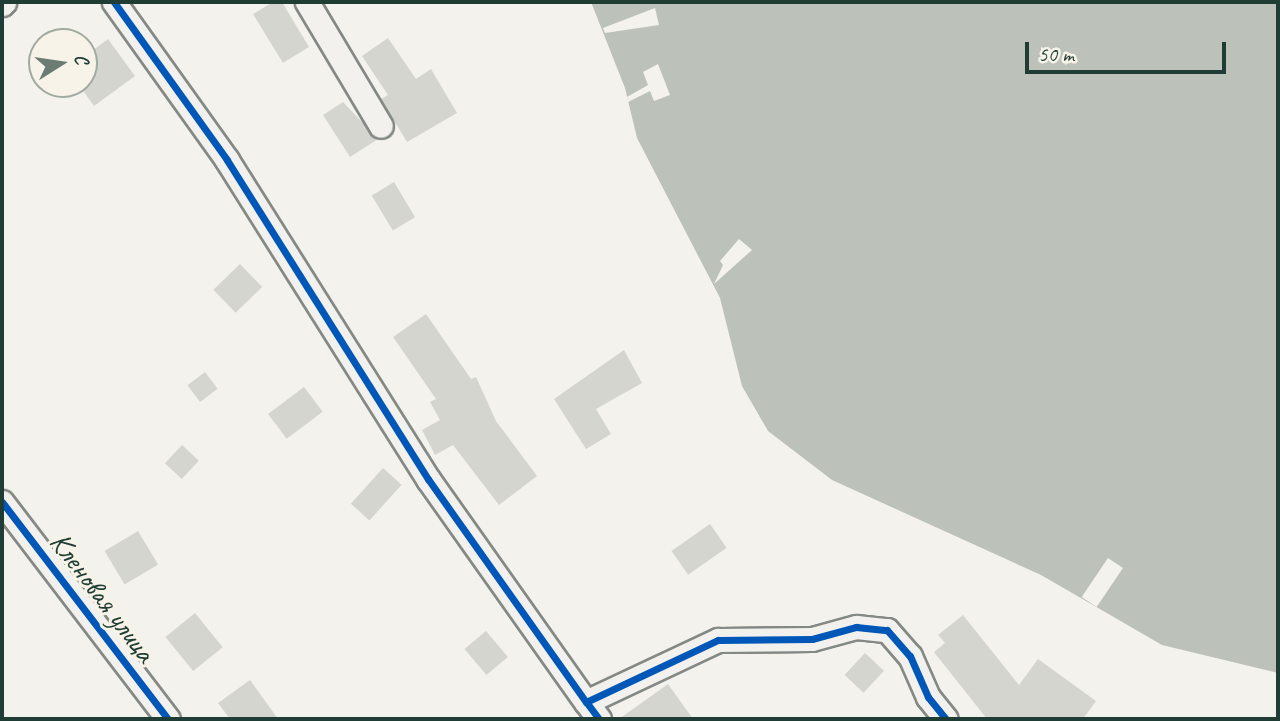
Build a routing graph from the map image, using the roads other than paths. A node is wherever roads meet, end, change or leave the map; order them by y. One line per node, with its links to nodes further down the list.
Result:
1 (114, 2): 5 (street)
2 (307, 2): 3 (street)
3 (381, 126)
4 (2, 502): 6 (street, Кленовая улица)
5 (592, 711): 7 (street)
6 (159, 716)
7 (946, 719)

